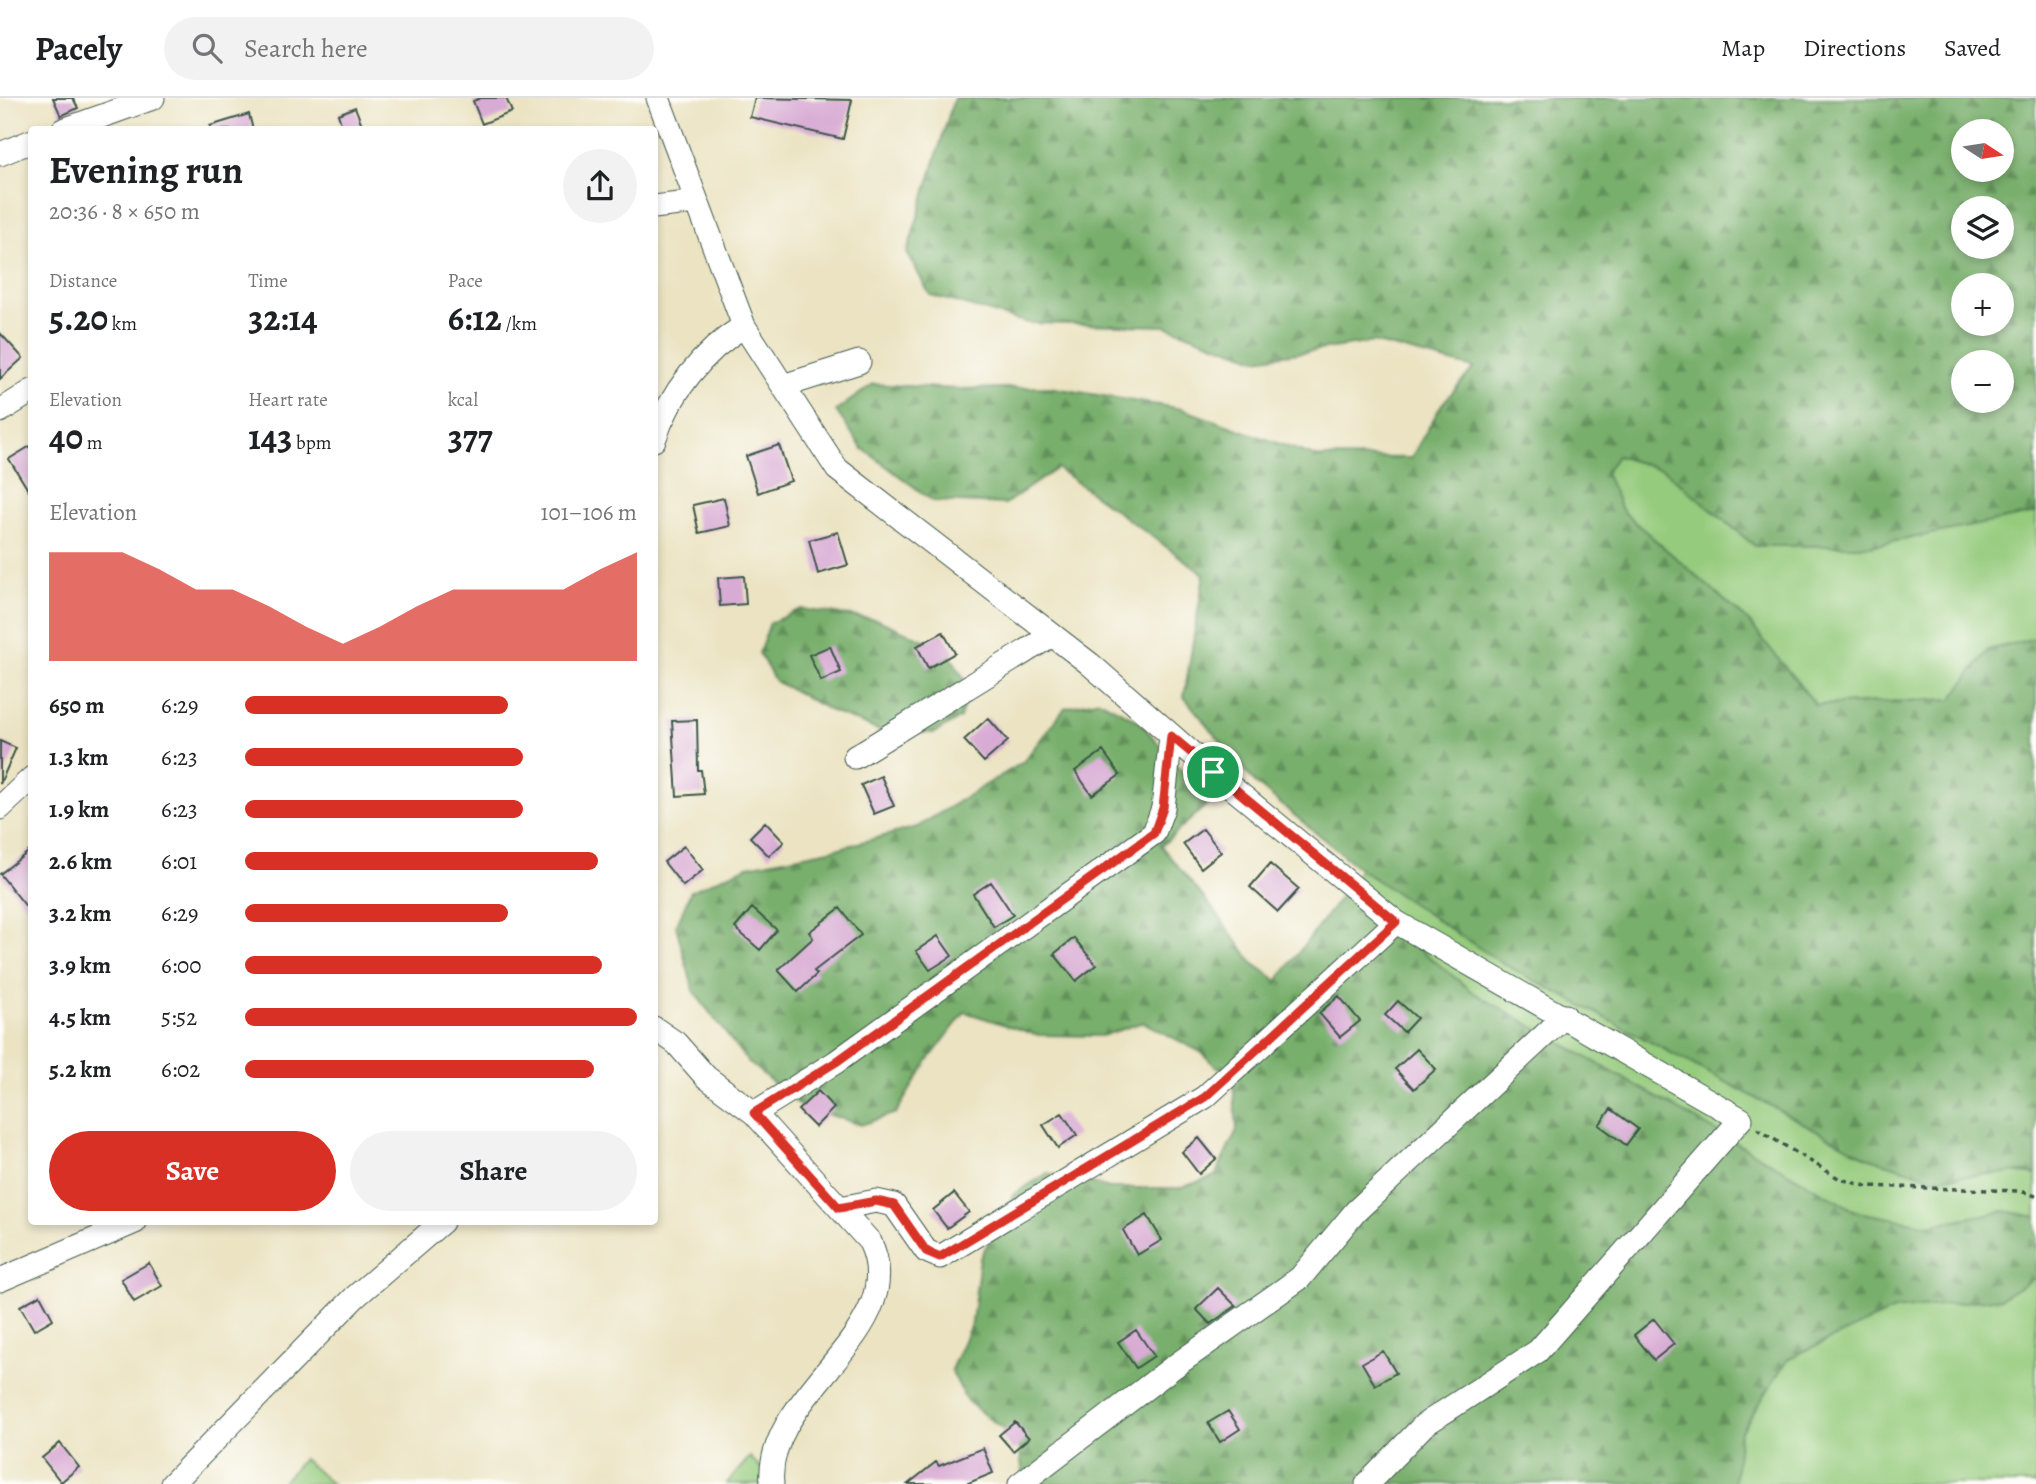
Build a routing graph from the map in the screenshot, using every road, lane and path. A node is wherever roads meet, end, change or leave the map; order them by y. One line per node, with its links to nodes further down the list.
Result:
1 (153, 98): 3 (street)
2 (657, 98): 6 (street)
3 (74, 126)
4 (28, 143): 5 (street)
5 (0, 154)
6 (696, 202): 7 (street); 8 (street)
7 (658, 206)
8 (744, 326): 10 (street); 13 (street)
9 (859, 362): 10 (street)
10 (783, 386): 14 (street)
11 (28, 394): 12 (street)
12 (0, 411)
13 (658, 432)
14 (1052, 635): 15 (street); 16 (street)
15 (1171, 736): 19 (street); 22 (street)
16 (855, 757)
17 (28, 782): 18 (street)
18 (0, 807)
19 (1396, 922): 20 (street); 25 (street)
20 (1565, 1016): 23 (street); 31 (street)
21 (658, 1031): 22 (street)
22 (754, 1113): 25 (street)
23 (1741, 1119): 24 (path); 32 (street)
24 (2036, 1196)
25 (839, 1208): 30 (street)
26 (128, 1225): 28 (street)
27 (439, 1225): 29 (street)
28 (1, 1276)
29 (172, 1484)
30 (772, 1484)
31 (1020, 1484)
32 (1367, 1484)

